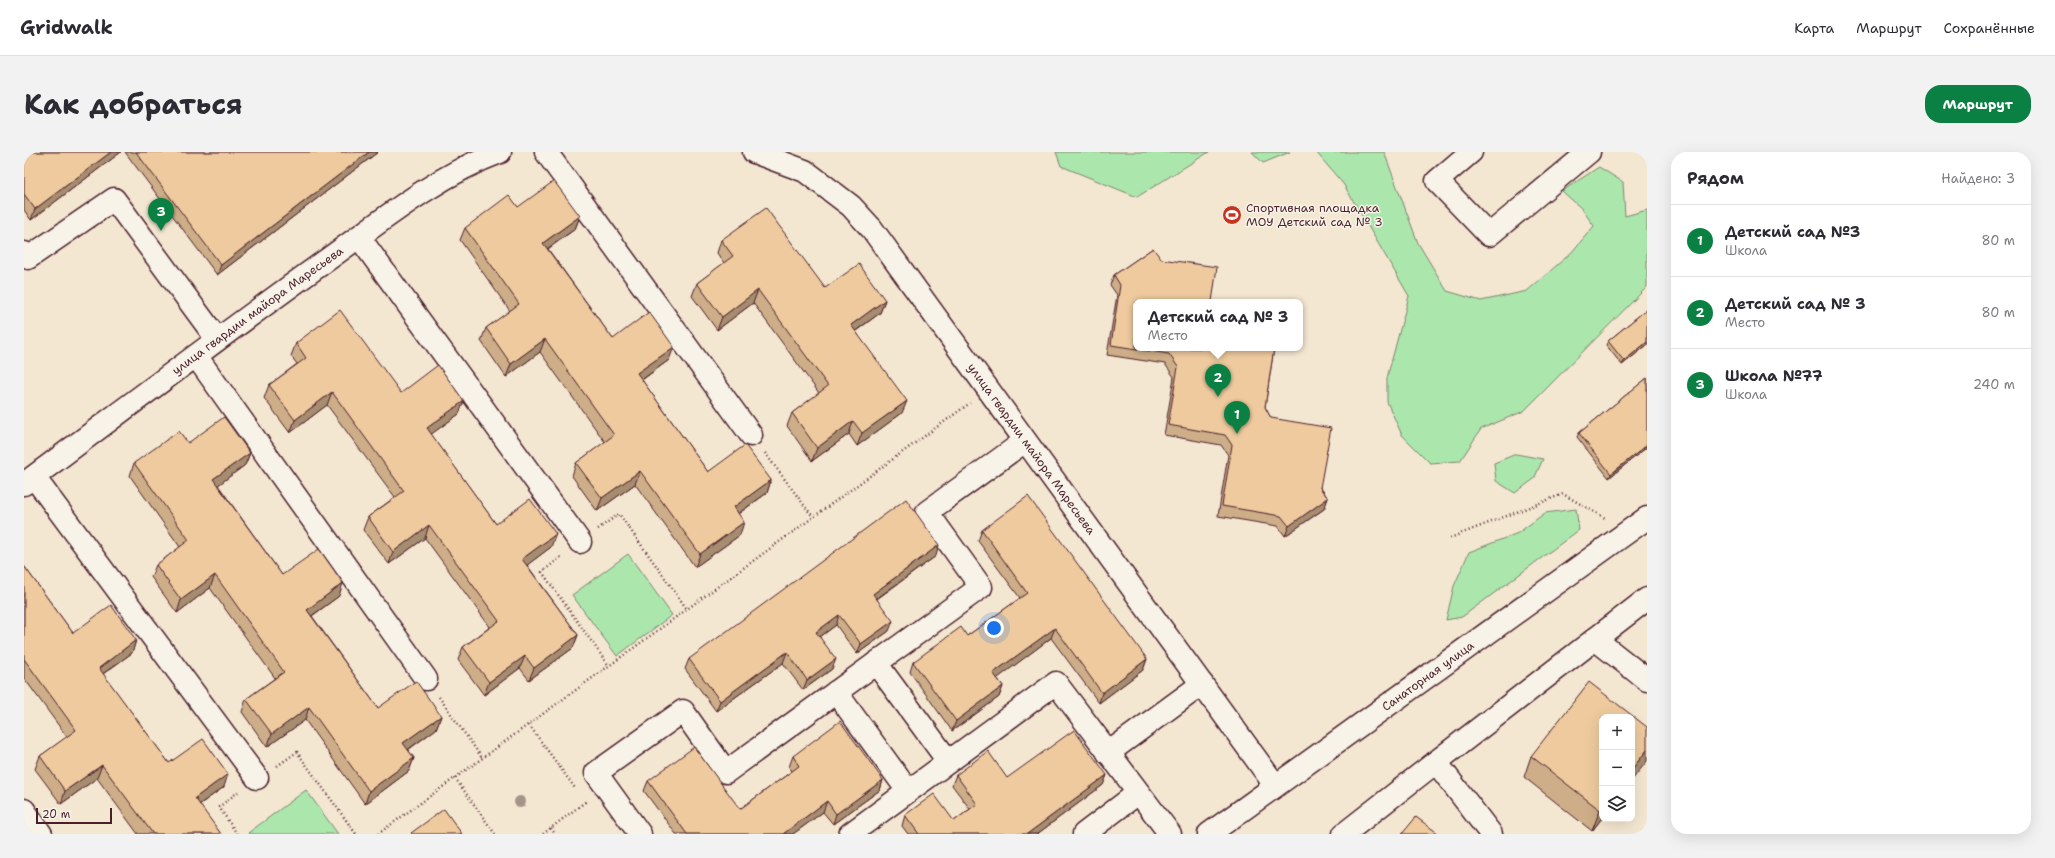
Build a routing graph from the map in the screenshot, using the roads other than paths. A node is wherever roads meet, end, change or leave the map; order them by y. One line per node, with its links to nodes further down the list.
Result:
1 (500, 152): 6 (street, улица гвардии майора Маресьева)
2 (546, 152): 10 (street)
3 (754, 152): 11 (street, улица гвардии майора Маресьева)
4 (1471, 152): 5 (street)
5 (1589, 152)
6 (359, 237): 8 (street, улица гвардии майора Маресьева); 14 (street)
7 (24, 253): 8 (street)
8 (217, 339): 9 (street, улица гвардии майора Маресьева)
9 (196, 356): 12 (street, улица гвардии майора Маресьева); 18 (street)
10 (751, 435)
11 (1025, 441): 17 (street); 20 (street, улица гвардии майора Маресьева)
12 (29, 480): 25 (street)
13 (1647, 518): 26 (street, Санаторная улица)
14 (580, 542)
15 (1647, 600): 16 (street)
16 (1595, 639): 19 (street); 24 (street)
17 (876, 663): 21 (street); 23 (street)
18 (426, 679)
19 (1647, 680)
20 (1202, 684): 22 (street); 26 (street, улица гвардии майора Маресьева)
21 (836, 692): 27 (street); 31 (street)
22 (1108, 753): 23 (street); 28 (street)
23 (948, 761): 27 (street)
24 (1436, 762): 36 (street); 37 (street)
25 (257, 778)
26 (1275, 785): 35 (street, Санаторная улица)
27 (908, 791): 32 (street)
28 (1138, 793): 33 (street); 34 (street)
29 (24, 810): 30 (street)
30 (41, 834)
31 (640, 834)
32 (850, 834)
33 (1084, 834)
34 (1170, 834)
35 (1209, 834)
36 (1344, 834)
37 (1491, 834)

